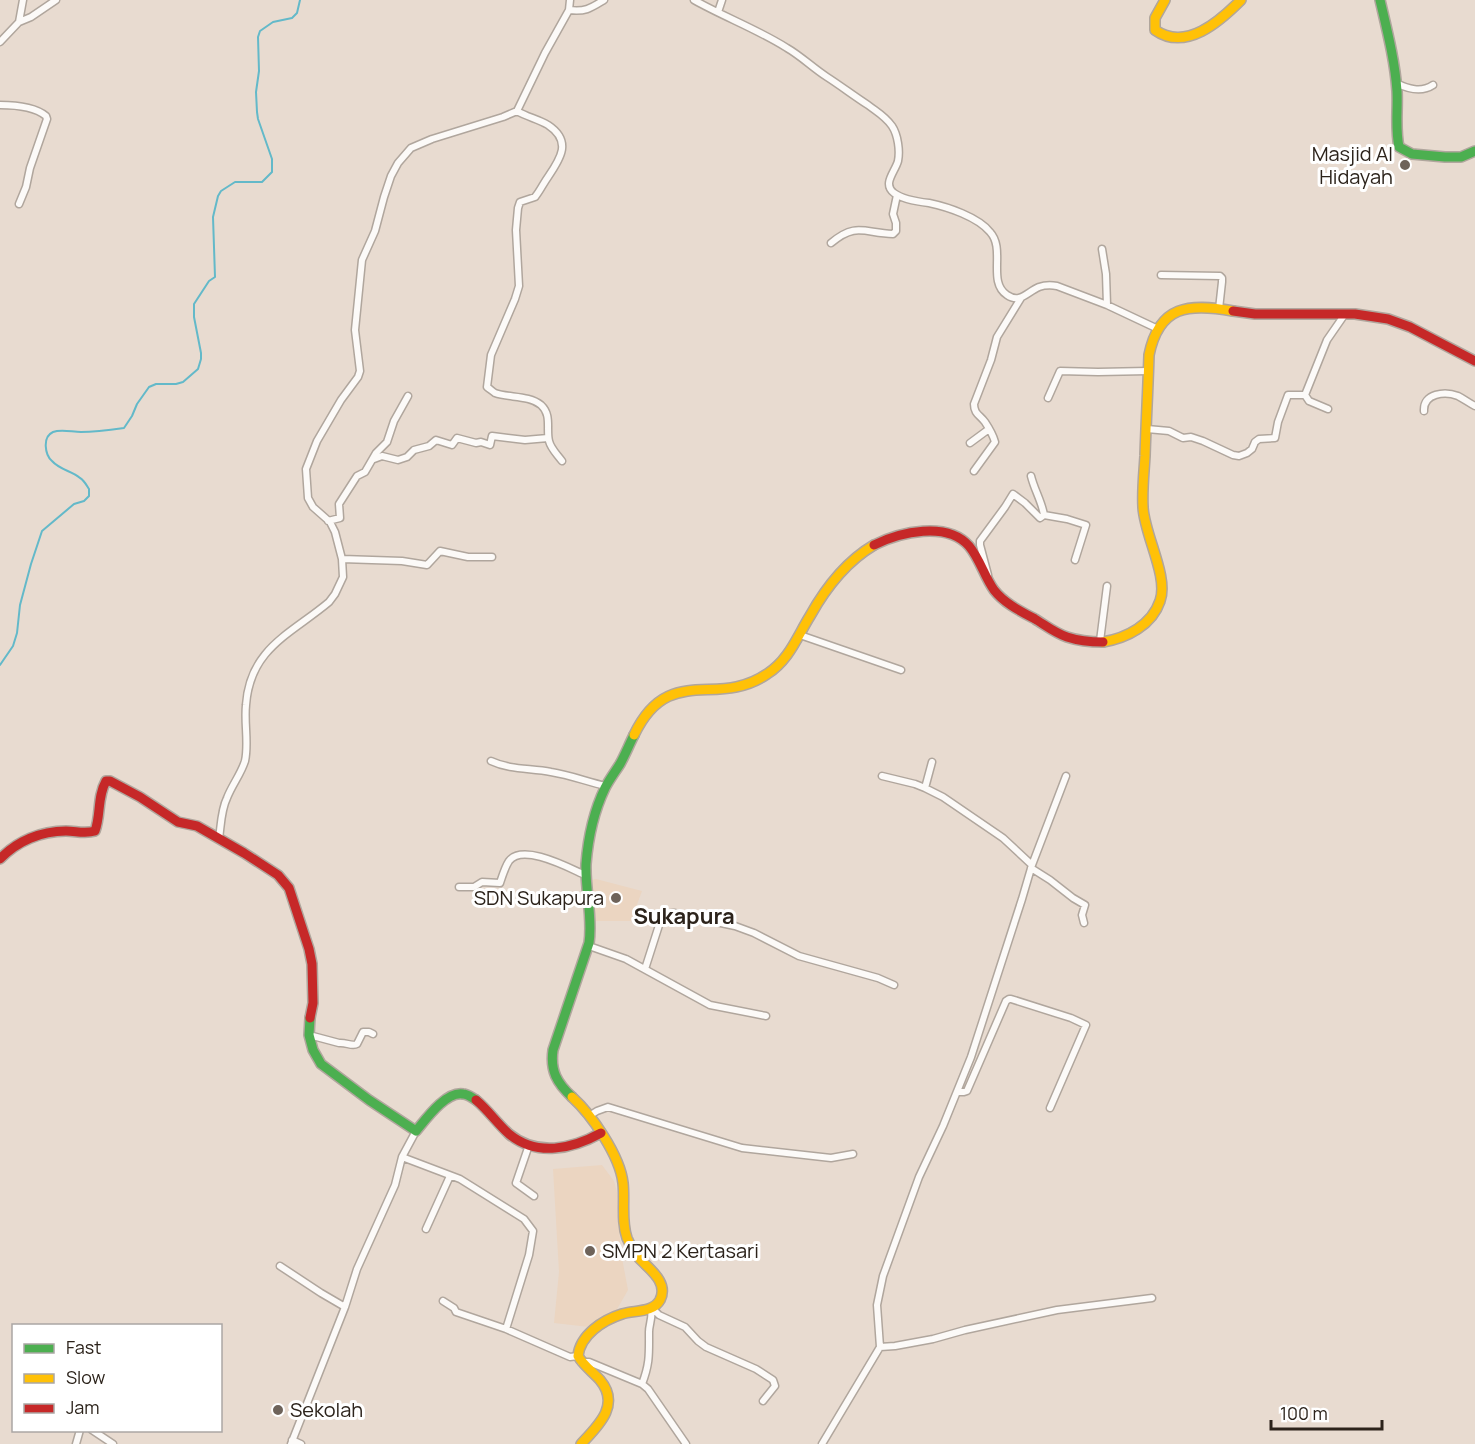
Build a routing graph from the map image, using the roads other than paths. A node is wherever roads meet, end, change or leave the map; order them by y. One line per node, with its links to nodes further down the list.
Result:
1 (24, 0): 12 (street)
2 (56, 0): 12 (street)
3 (570, 0): 10 (street)
4 (604, 0): 10 (street)
5 (694, 0): 11 (street)
6 (722, 0): 11 (street)
7 (1165, 0): 8 (main road)
8 (1241, 0)
9 (1380, 0): 14 (main road)
10 (569, 10): 17 (street)
11 (718, 12): 19 (street)
12 (19, 22): 13 (street)
13 (0, 42)
14 (1396, 83): 15 (street); 18 (main road)
15 (1433, 85)
16 (0, 105): 20 (street)
17 (517, 111): 39 (street); 46 (street)
18 (1475, 151)
19 (897, 195): 21 (street); 24 (street)
20 (19, 204)
21 (831, 243)
22 (1102, 249): 25 (street)
23 (1161, 275): 26 (street)
24 (1021, 298): 25 (street); 37 (street)
25 (1107, 305): 28 (street)
26 (1220, 309): 27 (main road); 28 (main road)
27 (1345, 315): 29 (main road); 31 (street)
28 (1158, 329): 30 (main road)
29 (1475, 361)
30 (1148, 371): 33 (street); 38 (main road)
31 (1305, 395): 35 (street); 38 (street)
32 (408, 396): 41 (street)
33 (1048, 398)
34 (1475, 406): 36 (street)
35 (1328, 409)
36 (1424, 411)
37 (989, 429): 40 (street); 43 (street)
38 (1147, 429): 53 (main road)
39 (548, 438): 41 (street); 42 (street)
40 (970, 443)
41 (374, 459): 46 (street)
42 (562, 460)
43 (974, 471)
44 (1031, 476): 45 (street)
45 (1044, 515): 49 (street); 50 (street)
46 (328, 521): 48 (street)
47 (492, 557): 48 (street)
48 (342, 559): 61 (street)
49 (1075, 560)
50 (987, 579): 52 (main road); 53 (main road)
51 (1107, 586): 53 (street)
52 (800, 635): 54 (street); 59 (main road)
53 (1100, 641)
54 (901, 670)
55 (491, 761): 59 (street)
56 (932, 762): 60 (street)
57 (1066, 776): 63 (street)
58 (882, 777): 60 (street)
59 (606, 786): 64 (main road)
60 (925, 788): 63 (street)
61 (219, 839): 62 (main road); 72 (main road)
62 (0, 859)
63 (1031, 866): 66 (street); 73 (street)
64 (585, 875): 65 (street); 67 (main road)
65 (459, 887)
66 (1084, 923)
67 (589, 946): 68 (street); 75 (main road)
68 (645, 969): 69 (street); 70 (street)
69 (894, 985)
70 (766, 1016)
71 (373, 1034): 72 (street)
72 (309, 1035): 76 (main road)
73 (957, 1092): 74 (street); 90 (street)
74 (1050, 1108)
75 (589, 1116): 77 (main road); 79 (street)
76 (416, 1131): 78 (main road); 80 (street)
77 (601, 1133): 78 (main road); 88 (main road)
78 (529, 1145): 82 (street)
79 (853, 1154)
80 (402, 1157): 81 (street); 87 (street)
81 (450, 1176): 83 (street); 89 (street)
82 (534, 1196)
83 (426, 1229)
84 (280, 1266): 87 (street)
85 (1152, 1298): 90 (street)
86 (443, 1301): 89 (street)
87 (345, 1307): 95 (street)
88 (652, 1308): 91 (main road); 92 (street); 93 (street)
89 (506, 1329): 91 (street)
90 (880, 1347): 100 (street)
91 (579, 1359): 92 (street); 98 (main road)
92 (642, 1384): 99 (street)
93 (763, 1401)
94 (94, 1432): 96 (street)
95 (291, 1442): 97 (street)
96 (113, 1444)
97 (301, 1444)
98 (580, 1444)
99 (686, 1444)
100 (822, 1444)

